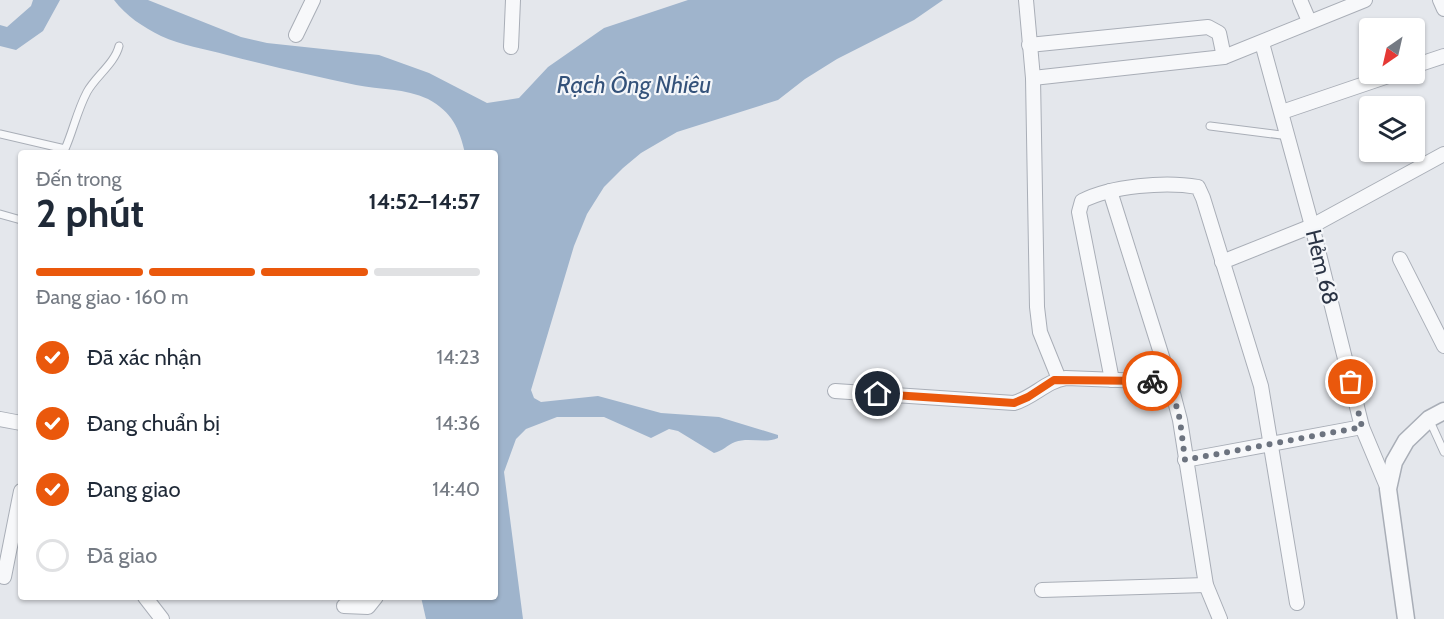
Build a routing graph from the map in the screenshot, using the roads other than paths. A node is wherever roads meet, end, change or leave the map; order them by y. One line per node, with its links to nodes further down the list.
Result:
1 (313, 0): 9 (street)
2 (513, 0): 13 (street)
3 (1026, 0): 11 (street)
4 (1300, 0): 8 (street)
5 (1365, 0): 8 (street)
6 (1440, 0): 7 (street)
7 (1444, 9)
8 (1309, 21): 10 (street)
9 (296, 35)
10 (1262, 43): 15 (street); 19 (street, Hẻm 68)
11 (1029, 45): 15 (street); 17 (street)
12 (118, 46): 21 (lane)
13 (511, 47)
14 (1444, 56): 16 (street)
15 (1224, 57): 17 (street)
16 (1425, 62)
17 (1033, 78): 31 (street)
18 (1365, 84): 19 (street)
19 (1282, 112): 22 (street, Hẻm 68)
20 (1210, 126): 22 (lane)
21 (0, 134)
22 (1288, 136): 27 (street, Hẻm 68)
23 (1444, 154): 27 (street)
24 (1110, 191): 29 (street); 32 (street); 33 (street)
25 (0, 214): 26 (lane)
26 (18, 218)
27 (1312, 226): 29 (street); 38 (street, Hẻm 68)
28 (1400, 260): 30 (street)
29 (1222, 262): 39 (street)
30 (1444, 346)
31 (1059, 379): 32 (street); 34 (street)
32 (1112, 380): 33 (street)
33 (1170, 382): 41 (street)
34 (835, 391)
35 (1436, 415): 40 (lane); 42 (street)
36 (0, 419): 37 (street)
37 (18, 422)
38 (1362, 427): 39 (street); 42 (street, Hẻm 68)
39 (1270, 442): 41 (street); 49 (street)
40 (1444, 452)
41 (1185, 460): 45 (street)
42 (1388, 489): 53 (street)
43 (18, 506): 44 (street)
44 (4, 577)
45 (1206, 585): 46 (street); 52 (street)
46 (1042, 590)
47 (147, 600): 51 (street)
48 (374, 600): 50 (street)
49 (1297, 603)
50 (344, 606)
51 (162, 619)
52 (1220, 619)
53 (1406, 619)

